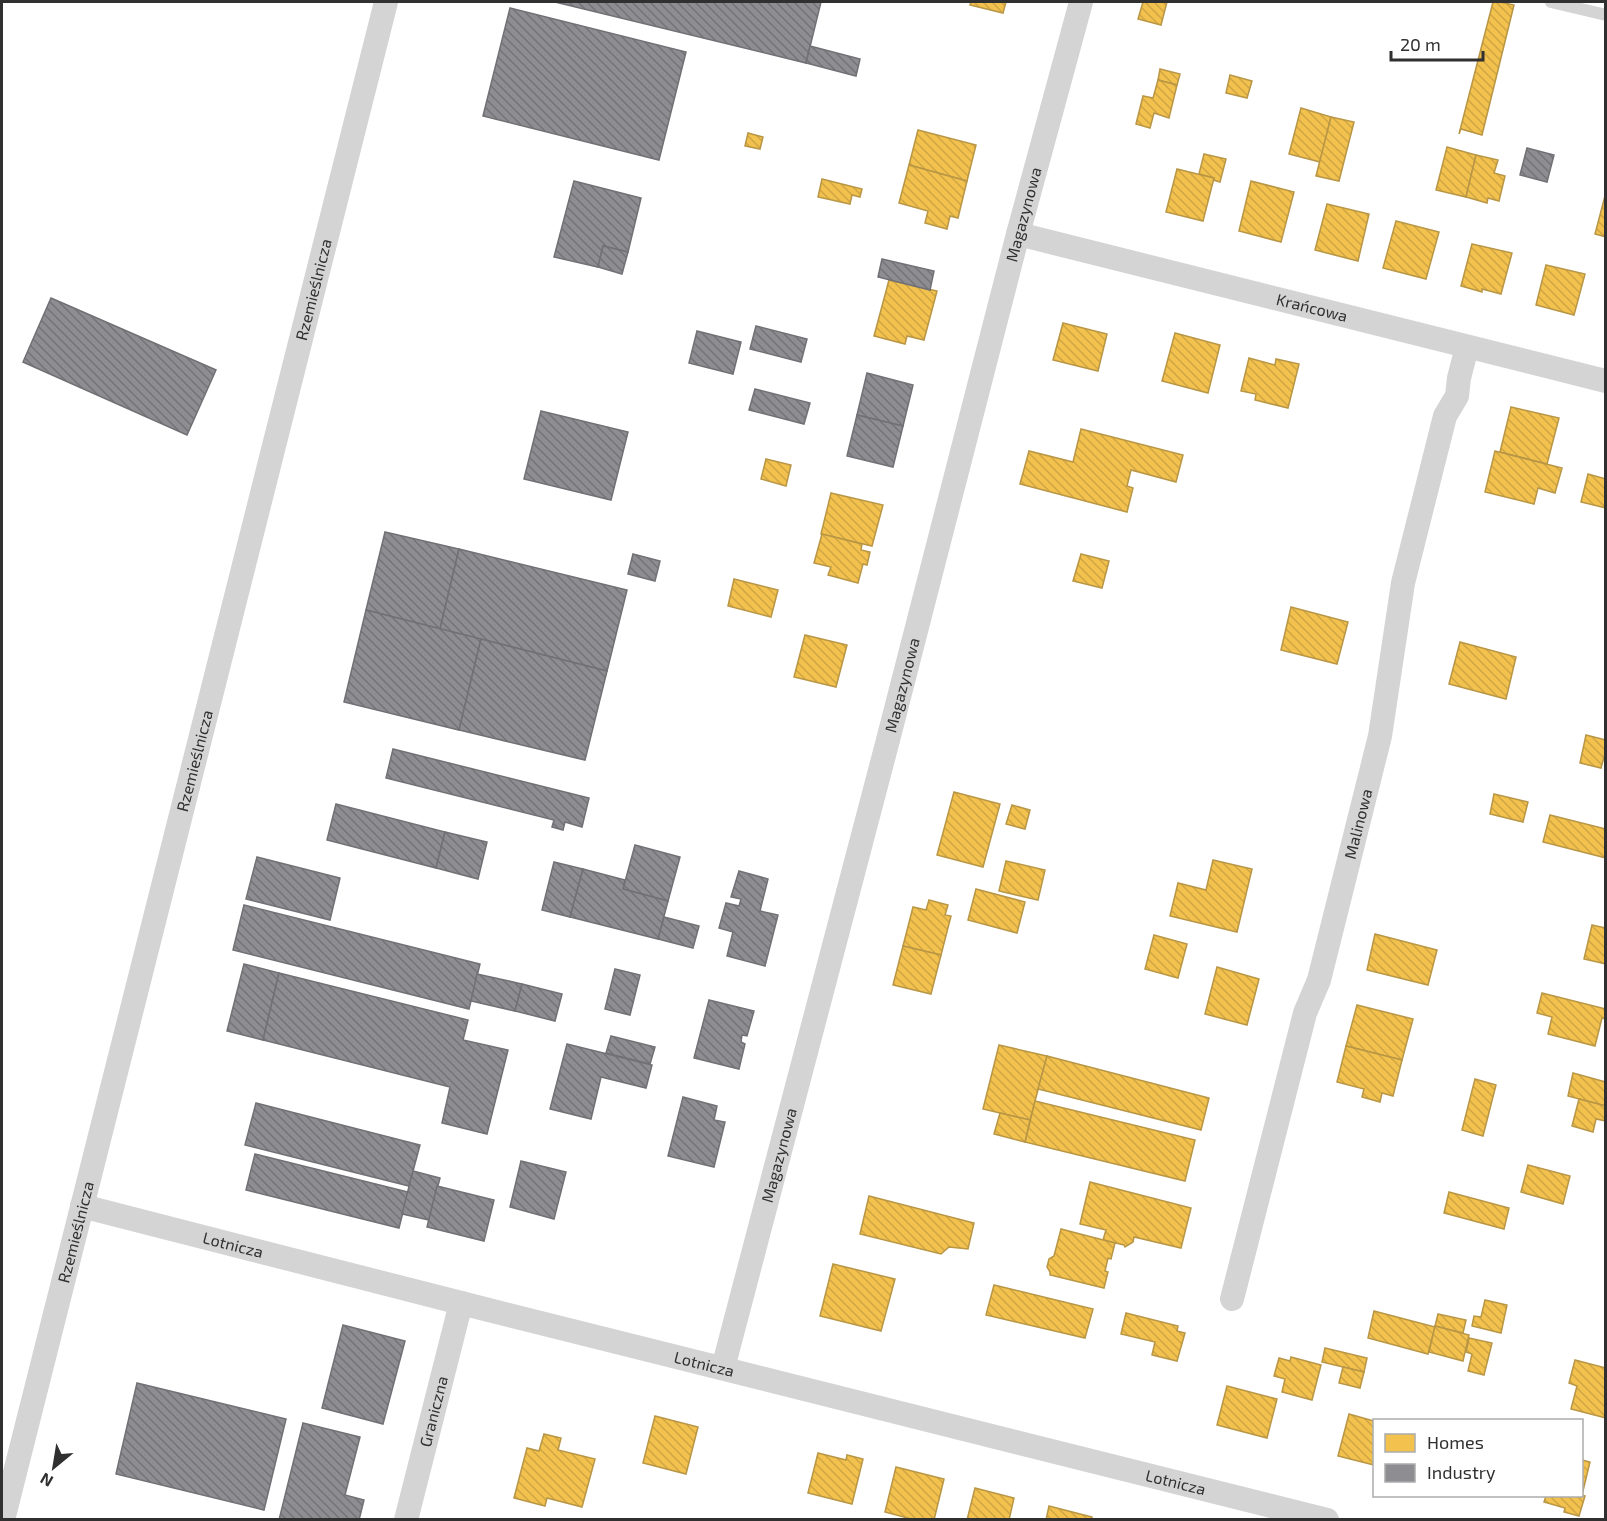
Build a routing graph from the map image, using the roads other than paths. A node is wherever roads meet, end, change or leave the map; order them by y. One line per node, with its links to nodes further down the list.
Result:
1 (386, 2): 8 (street, Rzemieślnicza)
2 (1081, 2): 5 (street, Magazynowa)
3 (1551, 2): 4 (lane)
4 (1605, 15)
5 (1018, 234): 6 (street, Krańcowa); 11 (street, Magazynowa)
6 (1467, 347): 7 (street, Krańcowa); 9 (street, Malinowa)
7 (1605, 381)
8 (82, 1206): 10 (street, Lotnicza); 12 (street, Rzemieślnicza)
9 (1232, 1299)
10 (461, 1303): 11 (street, Lotnicza); 13 (street, Graniczna)
11 (723, 1368): 14 (street, Lotnicza)
12 (3, 1520)
13 (406, 1520)
14 (1327, 1520)

